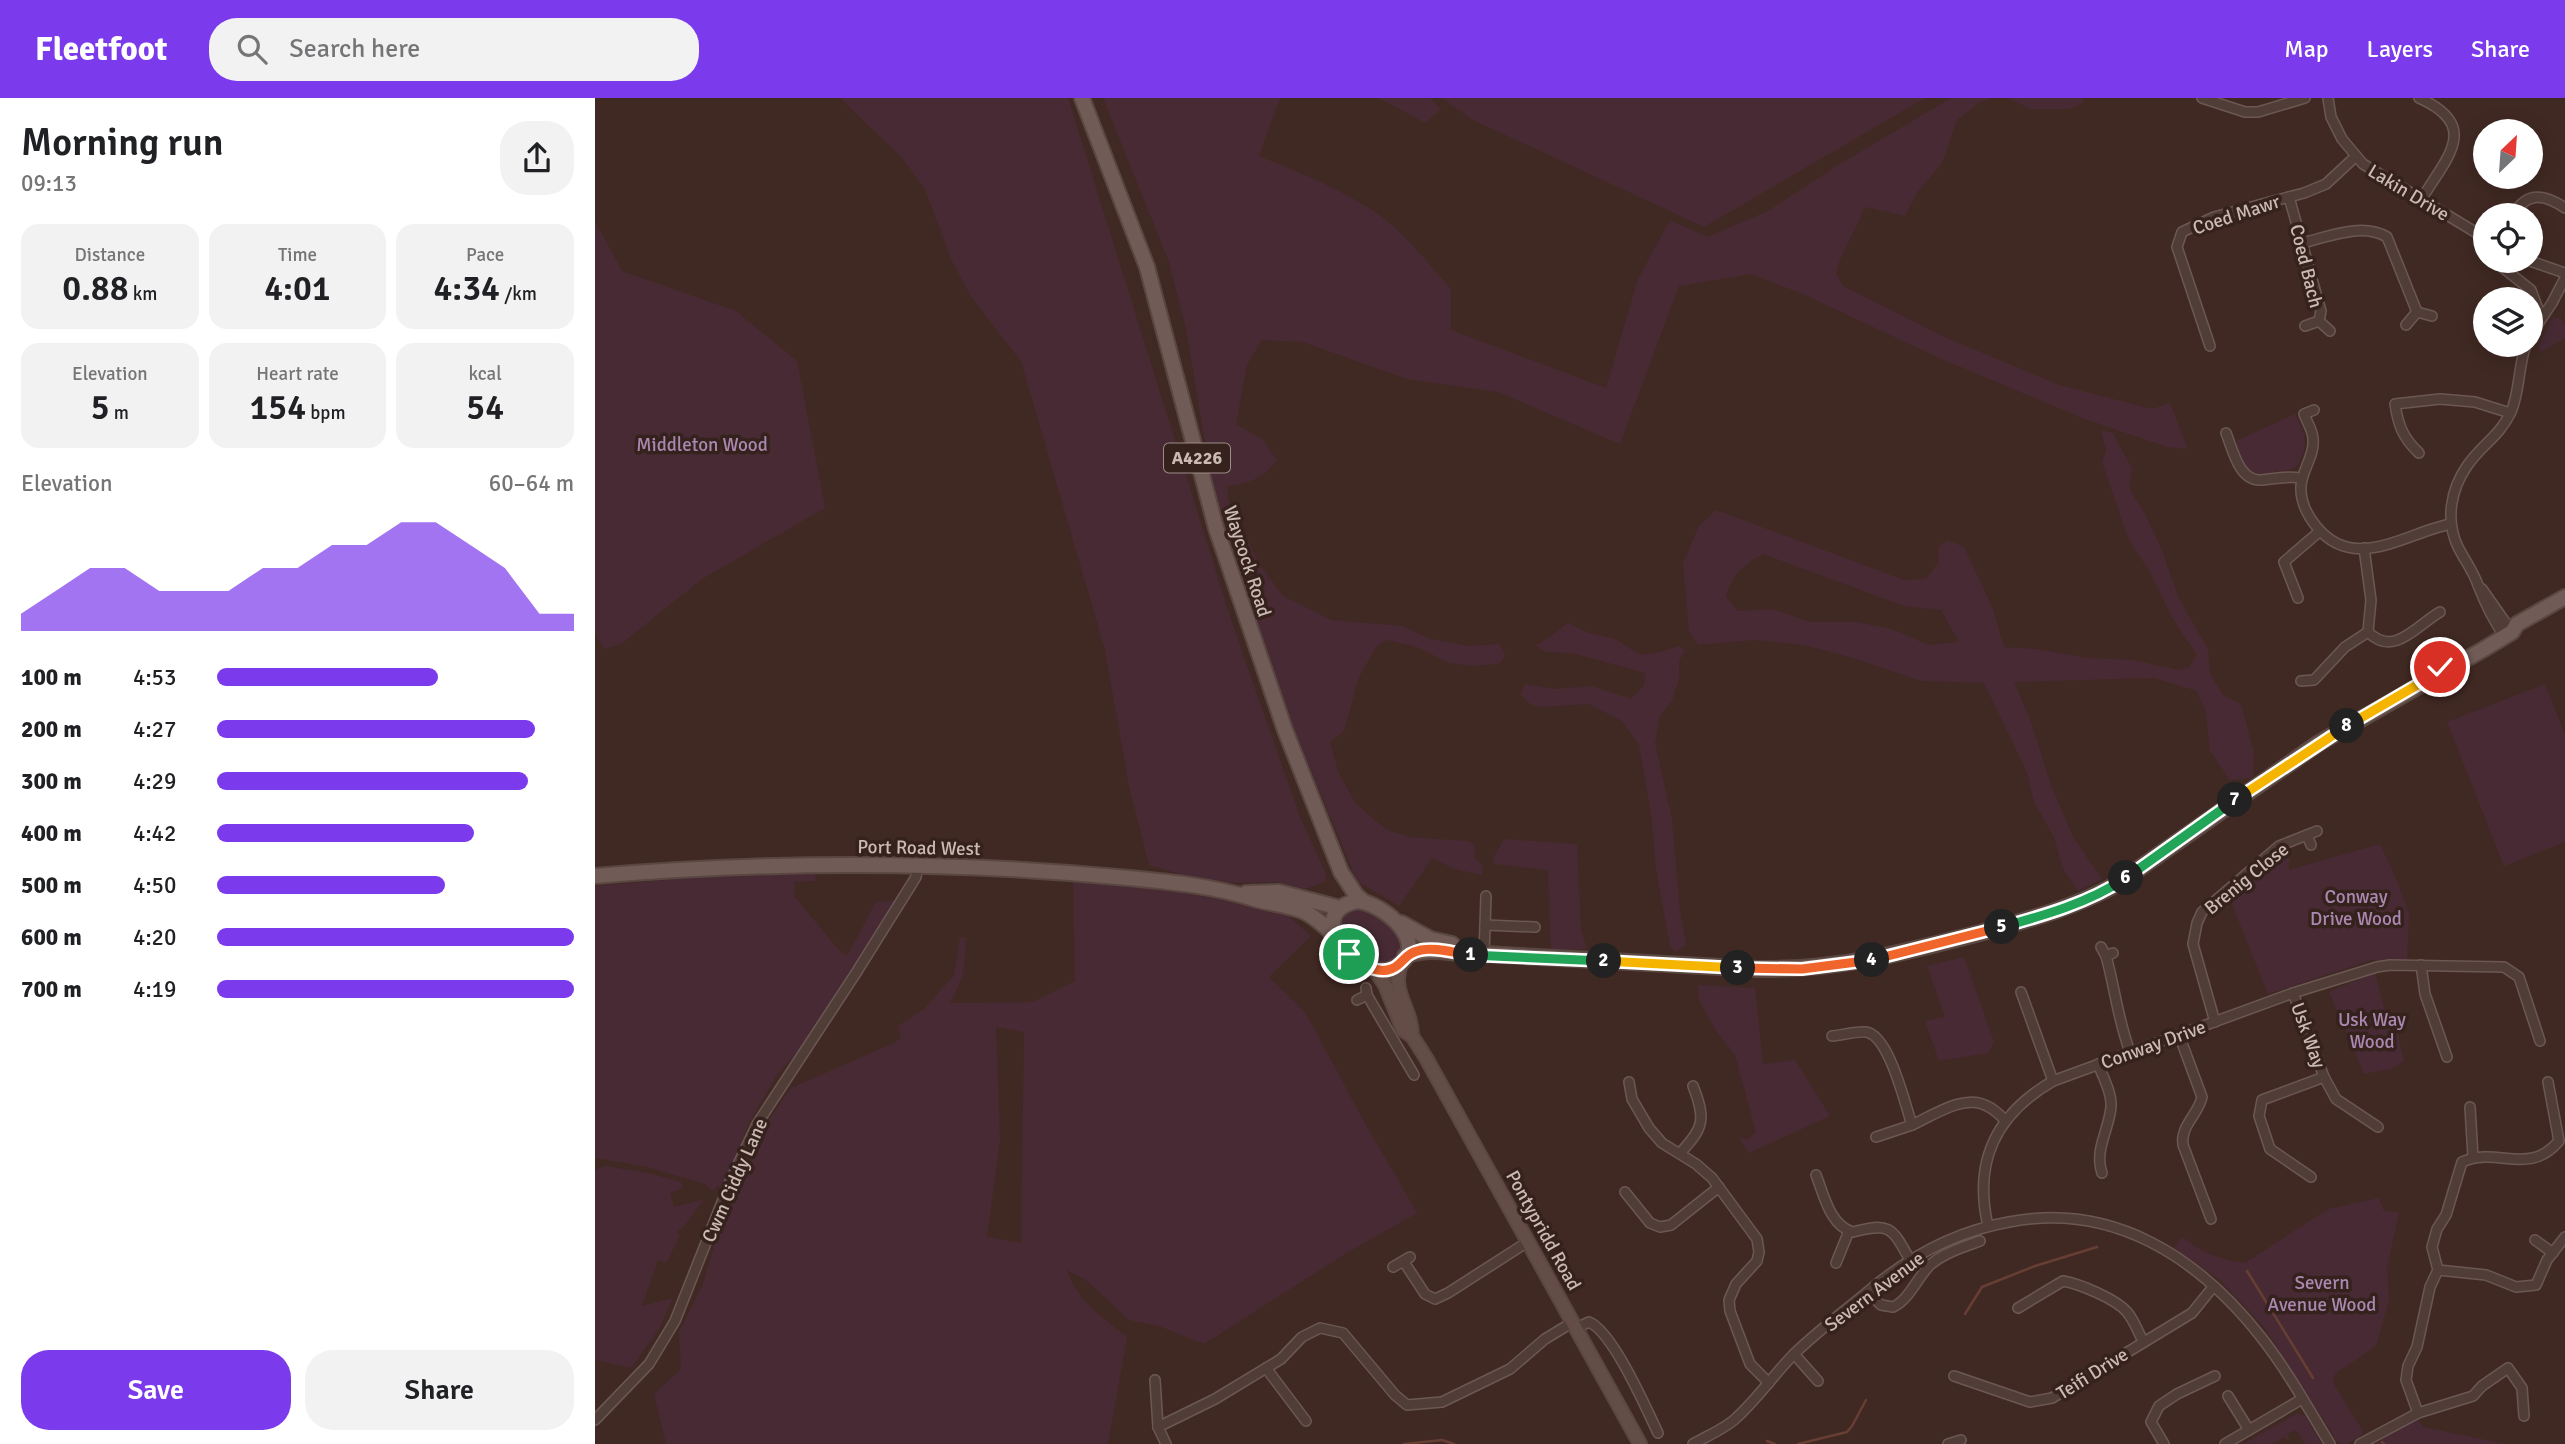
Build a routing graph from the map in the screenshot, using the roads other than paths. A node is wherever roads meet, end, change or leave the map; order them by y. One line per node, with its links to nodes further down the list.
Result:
1 (1082, 98): 45 (main road, Waycock Road / A4226)
2 (2202, 98): 6 (street)
3 (2305, 98): 6 (street)
4 (2329, 98): 7 (street, Lakin Drive)
5 (2419, 98): 9 (street)
6 (2221, 102)
7 (2355, 157): 8 (street, Coed Mawr); 9 (street, Lakin Drive)
8 (2289, 197): 13 (street, Coed Bach); 25 (street, Coed Mawr)
9 (2421, 200): 12 (street, Lakin Drive)
10 (2523, 203): 11 (street)
11 (2565, 208)
12 (2473, 231)
13 (2302, 243): 18 (street); 21 (street, Coed Bach)
14 (2543, 266): 16 (street)
15 (2510, 273): 17 (street)
16 (2565, 275): 19 (street)
17 (2527, 287)
18 (2417, 312): 20 (street); 22 (street)
19 (2543, 314)
20 (2432, 316)
21 (2319, 321): 23 (street, Coed Bach); 24 (street)
22 (2406, 325)
23 (2305, 326)
24 (2330, 331)
25 (2210, 346)
26 (2524, 357): 28 (street)
27 (2314, 410): 31 (street)
28 (2510, 413): 30 (street); 32 (street)
29 (2226, 433): 31 (street)
30 (2419, 453)
31 (2302, 478): 33 (street)
32 (2451, 524): 34 (street); 38 (street)
33 (2320, 531): 34 (street); 36 (street)
34 (2364, 548): 39 (street)
35 (2565, 597): 38 (main road)
36 (2298, 598)
37 (2440, 612): 39 (street)
38 (2508, 629): 56 (main road)
39 (2368, 632): 40 (street)
40 (2301, 681)
41 (2317, 831): 42 (street, Brenig Close)
42 (2307, 835): 43 (street); 63 (street, Brenig Close)
43 (2311, 845)
44 (918, 866): 46 (main road, Port Road West); 47 (main road, Port Road West); 117 (street, Cwm Ciddy Lane)
45 (1341, 872): 49 (main road, Waycock Road / A4226); 50 (main road, Waycock Road / A4226)
46 (595, 876)
47 (1241, 893): 50 (main road, Port Road West); 54 (main road, Port Road West)
48 (1486, 895): 52 (street)
49 (1364, 902): 50 (main road); 51 (main road)
50 (1341, 907): 54 (main road)
51 (1394, 918): 56 (main road); 57 (main road)
52 (1485, 925): 53 (street); 56 (street)
53 (1535, 927)
54 (1334, 935): 59 (main road)
55 (2106, 952): 68 (street)
56 (1483, 954): 57 (main road)
57 (1404, 958): 59 (main road); 65 (main road, Pontypridd Road)
58 (2421, 965): 61 (street, Conway Drive); 67 (street, Conway Drive); 69 (street)
59 (1375, 970): 65 (main road, Pontypridd Road)
60 (2021, 992): 73 (street)
61 (2294, 993): 63 (street, Conway Drive); 72 (street, Usk Way)
62 (1357, 1000): 70 (street)
63 (2215, 1022): 64 (street, Conway Drive)
64 (2179, 1035): 68 (street, Conway Drive); 89 (street)
65 (1412, 1036): 70 (main road, Pontypridd Road)
66 (1832, 1036): 79 (street)
67 (2540, 1041)
68 (2130, 1052): 71 (street, Conway Drive)
69 (2447, 1057)
70 (1426, 1058): 94 (main road, Pontypridd Road)
71 (2098, 1064): 73 (street, Conway Drive); 84 (street)
72 (2324, 1077): 80 (street, Usk Way); 86 (street, Usk Way)
73 (2053, 1081): 78 (street, Conway Drive)
74 (1629, 1082): 82 (street)
75 (2548, 1082): 83 (street)
76 (1693, 1086): 82 (street)
77 (2470, 1107): 83 (street)
78 (2005, 1120): 79 (street); 90 (street, Conway Drive)
79 (1912, 1125): 81 (street)
80 (2378, 1127)
81 (1876, 1137)
82 (1679, 1153): 87 (street)
83 (2473, 1157): 100 (street)
84 (2102, 1173)
85 (1816, 1175): 91 (street)
86 (2311, 1177)
87 (1719, 1187): 88 (street); 112 (street)
88 (1625, 1192)
89 (2211, 1219)
90 (1988, 1226): 97 (street, Severn Avenue); 101 (street, Severn Avenue)
91 (1849, 1231): 97 (street); 98 (street)
92 (2565, 1237): 96 (street)
93 (2535, 1240): 96 (street)
94 (1529, 1241): 99 (street); 104 (main road, Pontypridd Road)
95 (1980, 1241): 102 (street)
96 (2553, 1253): 100 (street)
97 (1910, 1260): 102 (street, Severn Avenue)
98 (1836, 1264)
99 (1393, 1268)
100 (2438, 1270): 115 (street)
101 (2214, 1287): 105 (street, Teifi Drive); 114 (street, Severn Avenue)
102 (1868, 1292): 106 (street, Severn Avenue)
103 (2018, 1308): 105 (street)
104 (1574, 1325): 107 (street); 121 (street); 124 (main road, Pontypridd Road)
105 (2143, 1341): 108 (street, Teifi Drive)
106 (1794, 1354): 111 (street); 112 (street, Severn Avenue)
107 (1266, 1368): 118 (street); 119 (street)
108 (1954, 1376)
109 (2215, 1376): 127 (street)
110 (1155, 1380): 119 (street)
111 (1818, 1381)
112 (1769, 1383): 125 (street, Severn Avenue)
113 (2228, 1396): 120 (street)
114 (2302, 1399): 120 (street); 129 (street, Severn Avenue)
115 (2418, 1413): 116 (street); 130 (street)
116 (2524, 1416)
117 (595, 1420)
118 (1306, 1421)
119 (1159, 1427): 123 (street)
120 (2249, 1430): 128 (street)
121 (1658, 1433)
122 (1961, 1440): 126 (street)
123 (1166, 1444)
124 (1640, 1444)
125 (1693, 1444)
126 (1948, 1444)
127 (2164, 1444)
128 (2225, 1444)
129 (2330, 1444)
130 (2360, 1444)

